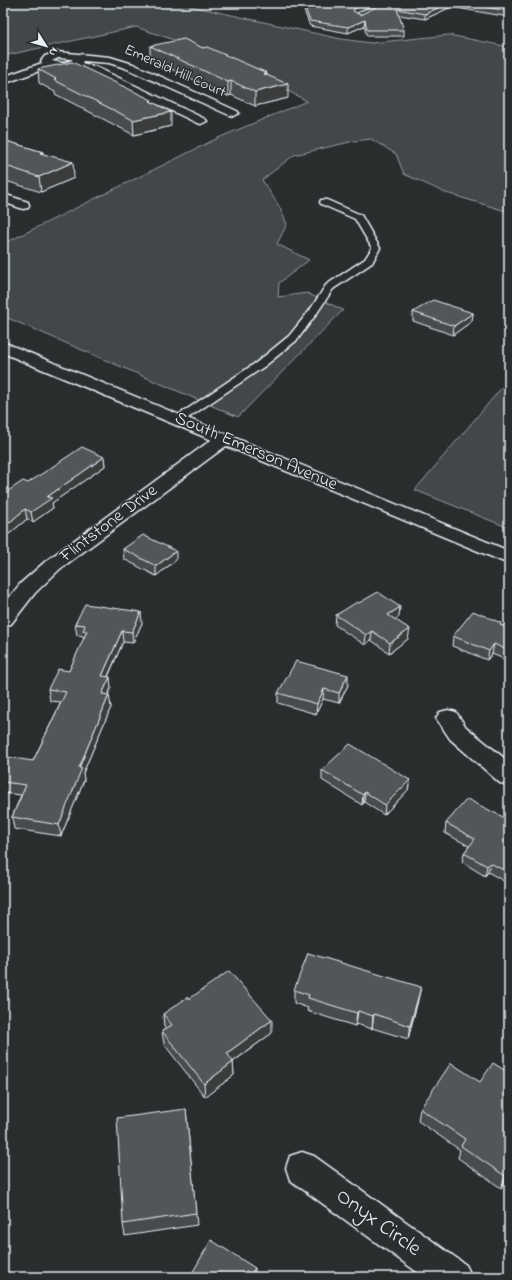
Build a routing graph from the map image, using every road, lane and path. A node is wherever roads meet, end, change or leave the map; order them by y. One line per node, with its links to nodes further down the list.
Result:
1 (77, 61): 2 (street); 3 (street, Emerald Hill Court); 4 (street)
2 (3, 80)
3 (234, 113)
4 (201, 122)
5 (3, 198): 7 (street)
6 (324, 202): 9 (lane)
7 (23, 205)
8 (3, 347): 9 (street, South Emerson Avenue)
9 (178, 420): 10 (street, South Emerson Avenue)
10 (224, 439): 11 (street, South Emerson Avenue); 12 (street, Flintstone Drive)
11 (509, 558)
12 (3, 619)
13 (448, 718): 14 (street)
14 (509, 776)
15 (302, 1168): 16 (street, Onyx Circle)
16 (454, 1277)

